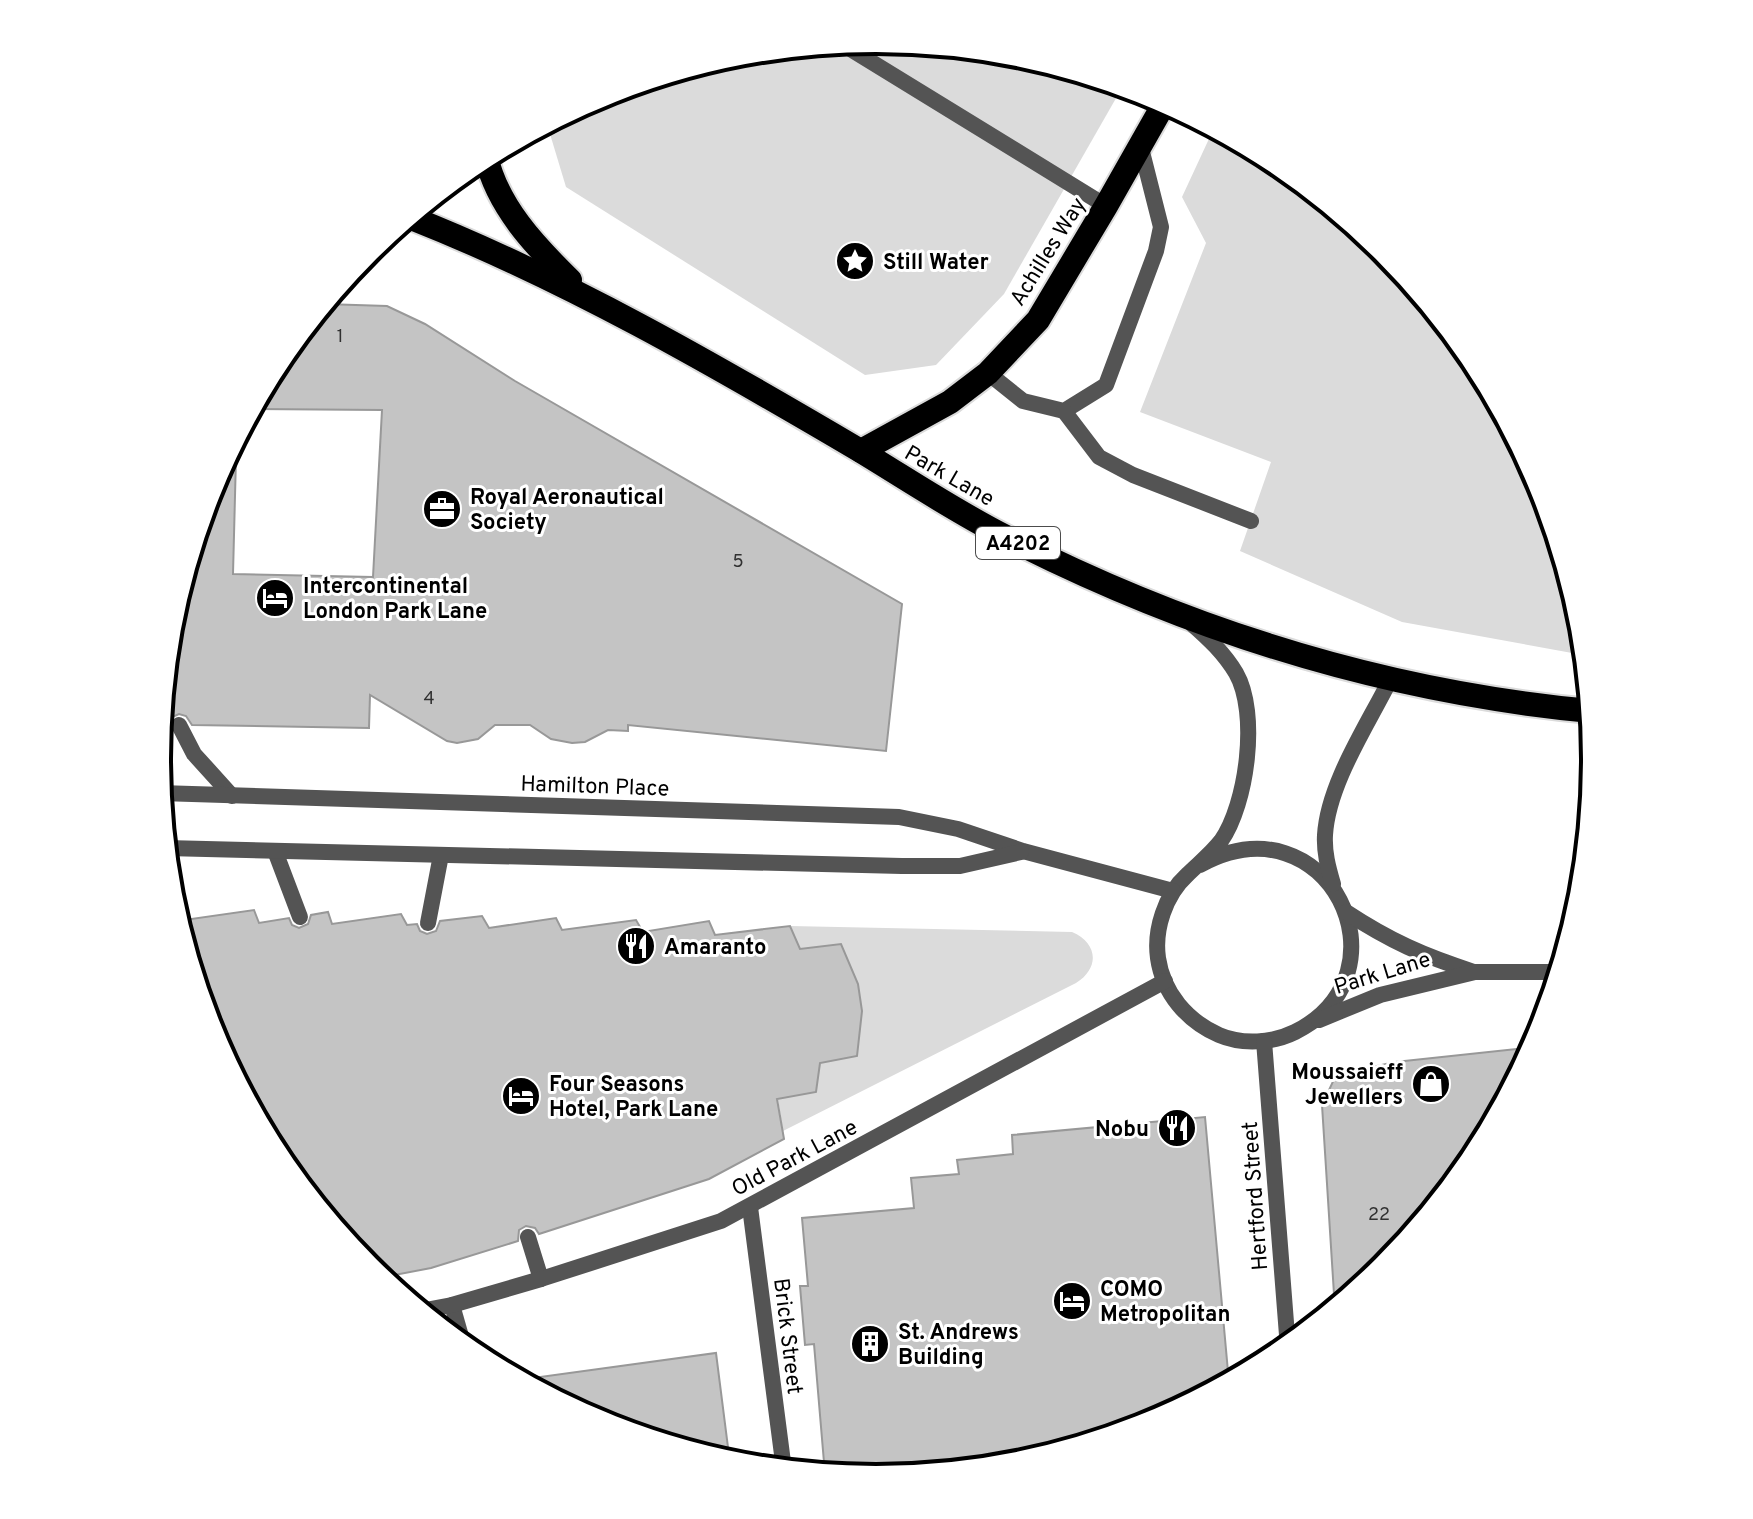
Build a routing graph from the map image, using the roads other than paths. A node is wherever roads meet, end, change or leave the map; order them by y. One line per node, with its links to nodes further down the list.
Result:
1 (860, 55): 5 (street)
2 (1159, 114): 3 (highway, Achilles Way)
3 (1141, 148): 5 (highway, Achilles Way); 9 (street)
4 (492, 169): 7 (highway, A4202)
5 (1106, 206): 8 (highway, Achilles Way)
6 (420, 222): 7 (highway, Park Lane / A4202)
7 (611, 310): 10 (highway, Park Lane / A4202)
8 (988, 373): 9 (street); 10 (highway, Achilles Way)
9 (1064, 411): 11 (street)
10 (861, 451): 12 (highway, Park Lane / A4202)
11 (1251, 521)
12 (1184, 617): 13 (highway, Park Lane / A4202); 22 (street)
13 (1390, 680): 14 (highway, Park Lane / A4202); 23 (street)
14 (1580, 710)
15 (179, 725): 17 (street)
16 (172, 794): 17 (street, Hamilton Place)
17 (232, 796): 20 (street, Hamilton Place)
18 (177, 848): 19 (street, Hamilton Place)
19 (275, 851): 21 (street, Hamilton Place); 26 (street)
20 (1023, 851): 21 (street, Hamilton Place); 24 (street, Hamilton Place)
21 (441, 855): 27 (street)
22 (1200, 865): 23 (street); 24 (street)
23 (1334, 889): 25 (street)
24 (1173, 891): 30 (street)
25 (1346, 912): 28 (street, Park Lane); 31 (street)
26 (300, 917)
27 (428, 923)
28 (1475, 972): 29 (street, Park Lane); 31 (street, Park Lane)
29 (1549, 972)
30 (1165, 981): 32 (street); 33 (street, Old Park Lane)
31 (1307, 1026): 32 (street)
32 (1264, 1041): 39 (street, Hertford Street)
33 (750, 1207): 35 (street, Old Park Lane); 40 (street, Brick Street)
34 (528, 1237): 35 (street)
35 (541, 1279): 36 (street, Old Park Lane)
36 (452, 1305): 37 (street, Old Park Lane); 38 (street)
37 (434, 1308)
38 (458, 1327)
39 (1287, 1333)
40 (783, 1459)

